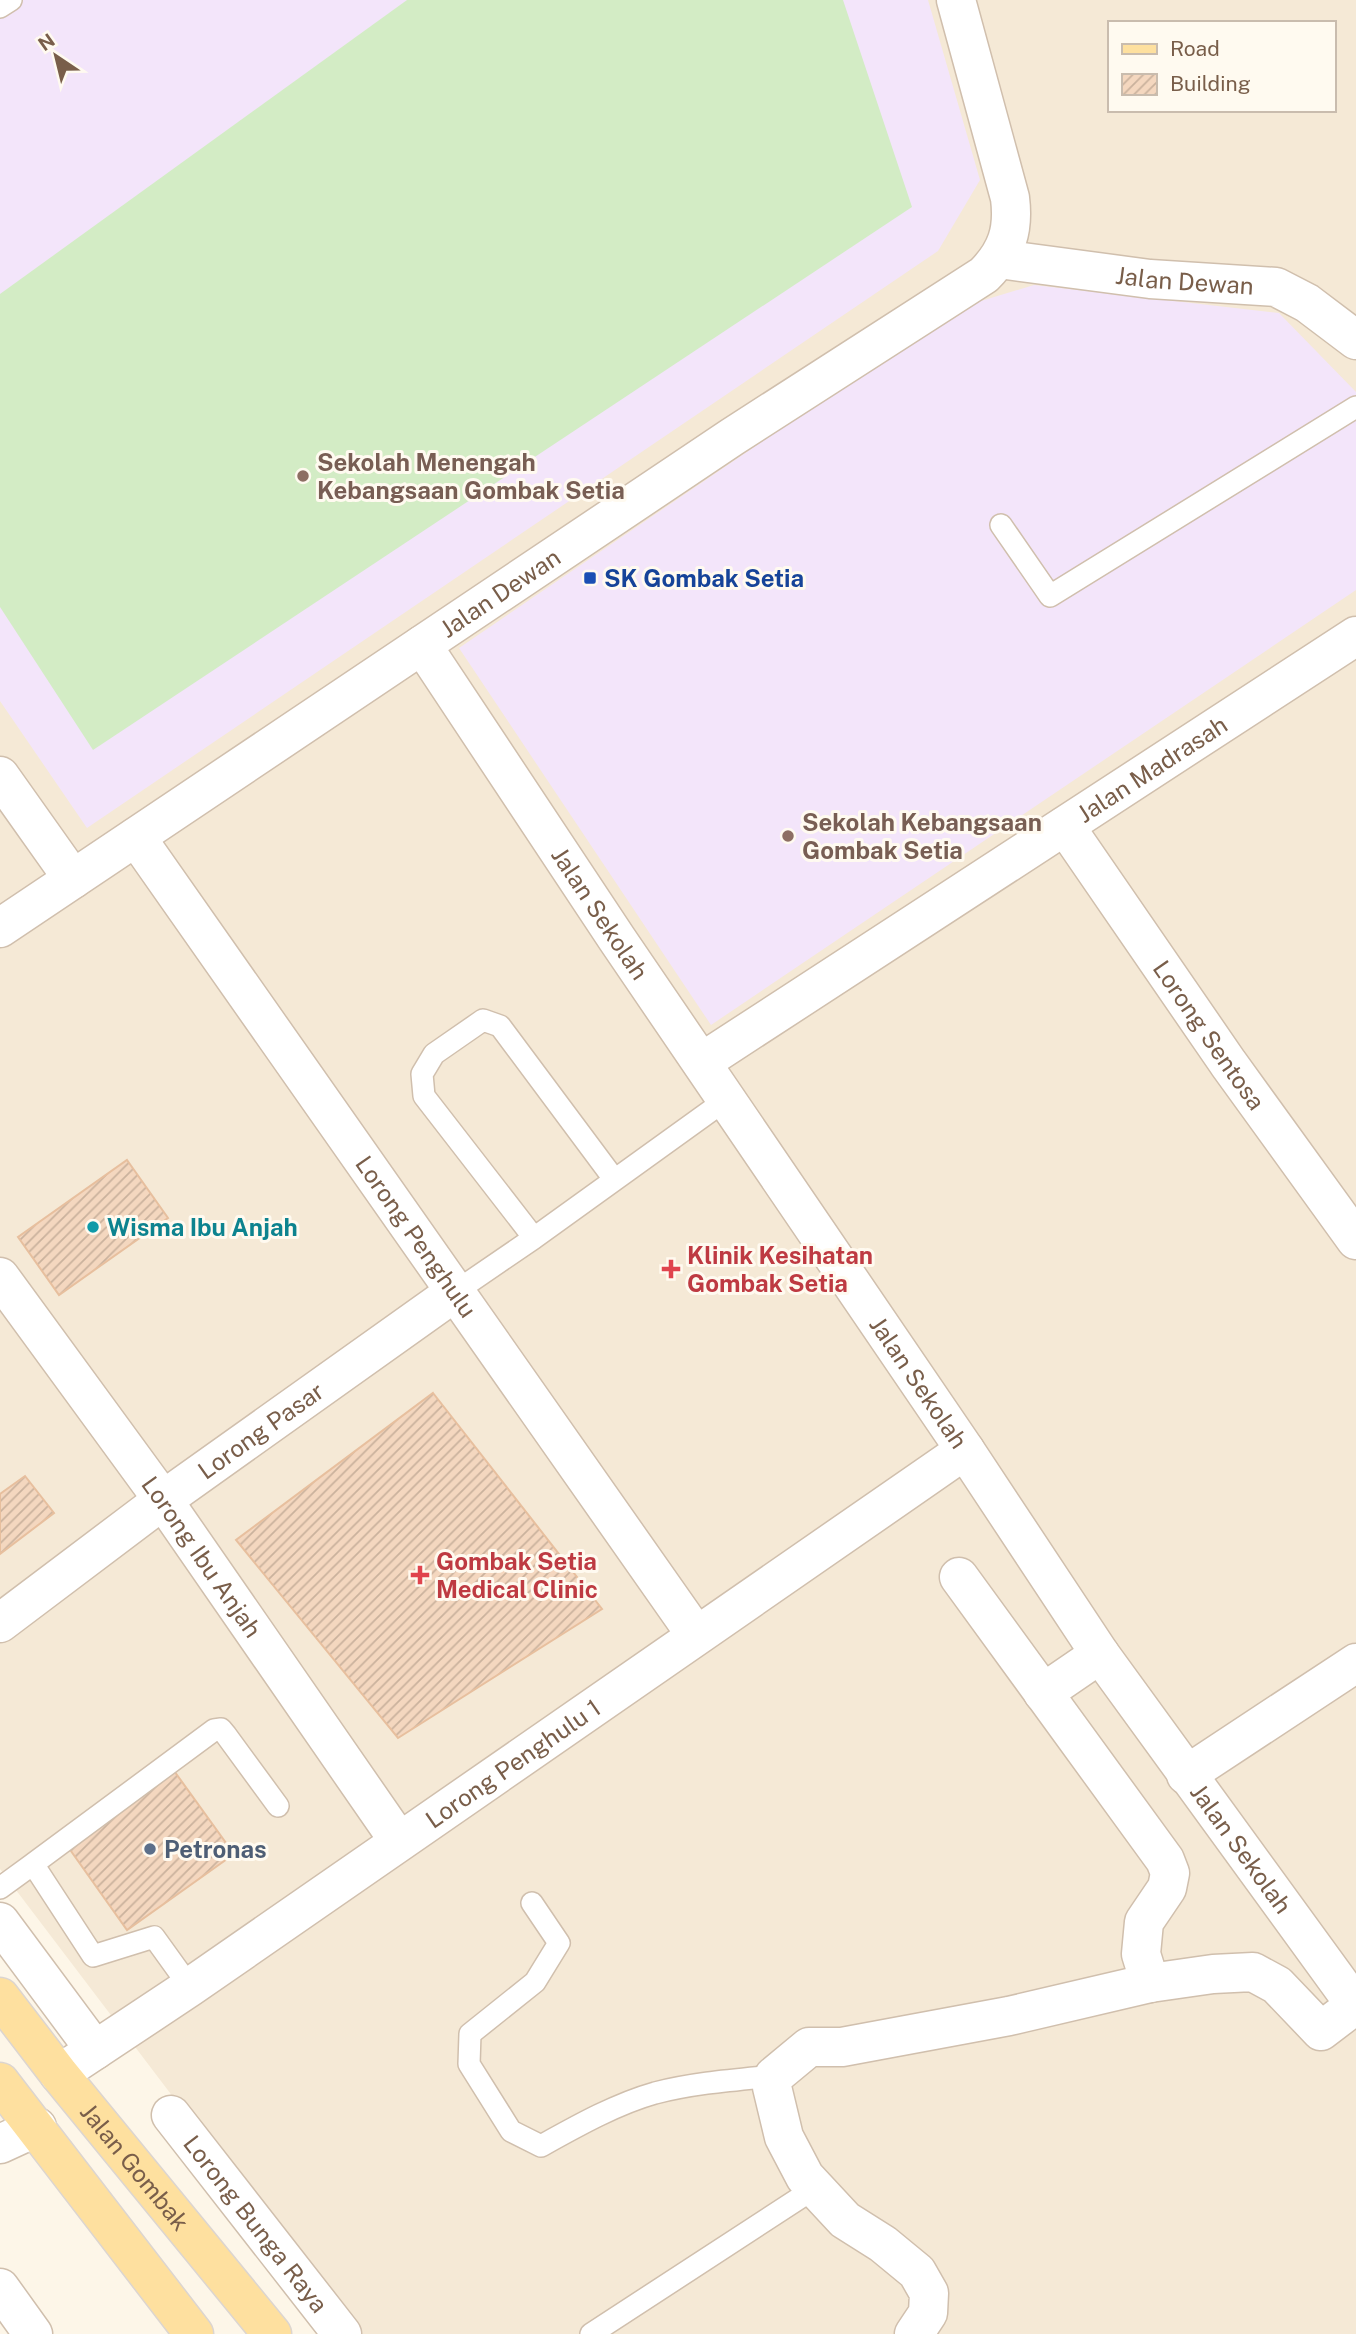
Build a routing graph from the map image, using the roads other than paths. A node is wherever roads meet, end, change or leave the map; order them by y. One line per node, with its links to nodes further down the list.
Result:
1 (11, 0): 3 (lane)
2 (956, 0): 4 (street)
3 (0, 7)
4 (999, 259): 5 (street, Jalan Dewan); 9 (street, Jalan Dewan)
5 (1356, 340)
6 (1356, 407): 7 (lane)
7 (1001, 525)
8 (1356, 636): 11 (street, Jalan Madrasah)
9 (422, 645): 12 (street, Jalan Dewan); 15 (street, Jalan Sekolah)
10 (0, 776): 13 (street)
11 (1065, 826): 15 (street, Jalan Madrasah); 19 (street, Lorong Sentosa)
12 (136, 837): 13 (street, Jalan Dewan); 21 (street, Lorong Penghulu)
13 (73, 879): 14 (street, Jalan Dewan)
14 (0, 928)
15 (702, 1062): 16 (street, Jalan Sekolah)
16 (727, 1099): 17 (lane); 22 (street, Jalan Sekolah)
17 (614, 1179): 18 (lane); 18 (lane)
18 (534, 1238): 21 (lane)
19 (1356, 1240)
20 (0, 1277): 23 (street, Lorong Ibu Anjah)
21 (455, 1292): 23 (street, Lorong Pasar); 26 (street, Lorong Penghulu)
22 (965, 1450): 26 (street, Lorong Penghulu 1); 27 (street, Jalan Sekolah)
23 (163, 1500): 25 (street, Lorong Pasar); 32 (street, Lorong Ibu Anjah)
24 (959, 1577): 29 (street)
25 (0, 1623)
26 (696, 1636): 32 (street, Lorong Penghulu 1)
27 (1100, 1654): 29 (street); 30 (street, Jalan Sekolah)
28 (1356, 1663): 30 (street)
29 (1043, 1693): 37 (street)
30 (1186, 1775): 40 (street, Jalan Sekolah)
31 (278, 1806): 33 (lane)
32 (399, 1841): 38 (street, Lorong Penghulu 1)
33 (33, 1864): 34 (lane); 38 (lane)
34 (0, 1888)
35 (532, 1903): 43 (lane)
36 (0, 1923): 41 (street)
37 (1150, 1983): 40 (street); 43 (street)
38 (190, 1987): 41 (street, Lorong Penghulu 1)
39 (0, 1997): 42 (main road, Jalan Gombak)
40 (1356, 2006)
41 (95, 2050): 42 (street, Lorong Penghulu 1)
42 (59, 2074): 52 (main road, Jalan Gombak)
43 (774, 2077): 48 (street)
44 (0, 2082): 46 (main road)
45 (171, 2115): 53 (street, Lorong Bunga Raya)
46 (37, 2127): 47 (street); 51 (main road)
47 (0, 2144)
48 (815, 2188): 54 (lane); 55 (street)
49 (0, 2288): 50 (street)
50 (33, 2334)
51 (194, 2334)
52 (272, 2334)
53 (342, 2334)
54 (591, 2334)
55 (914, 2334)

